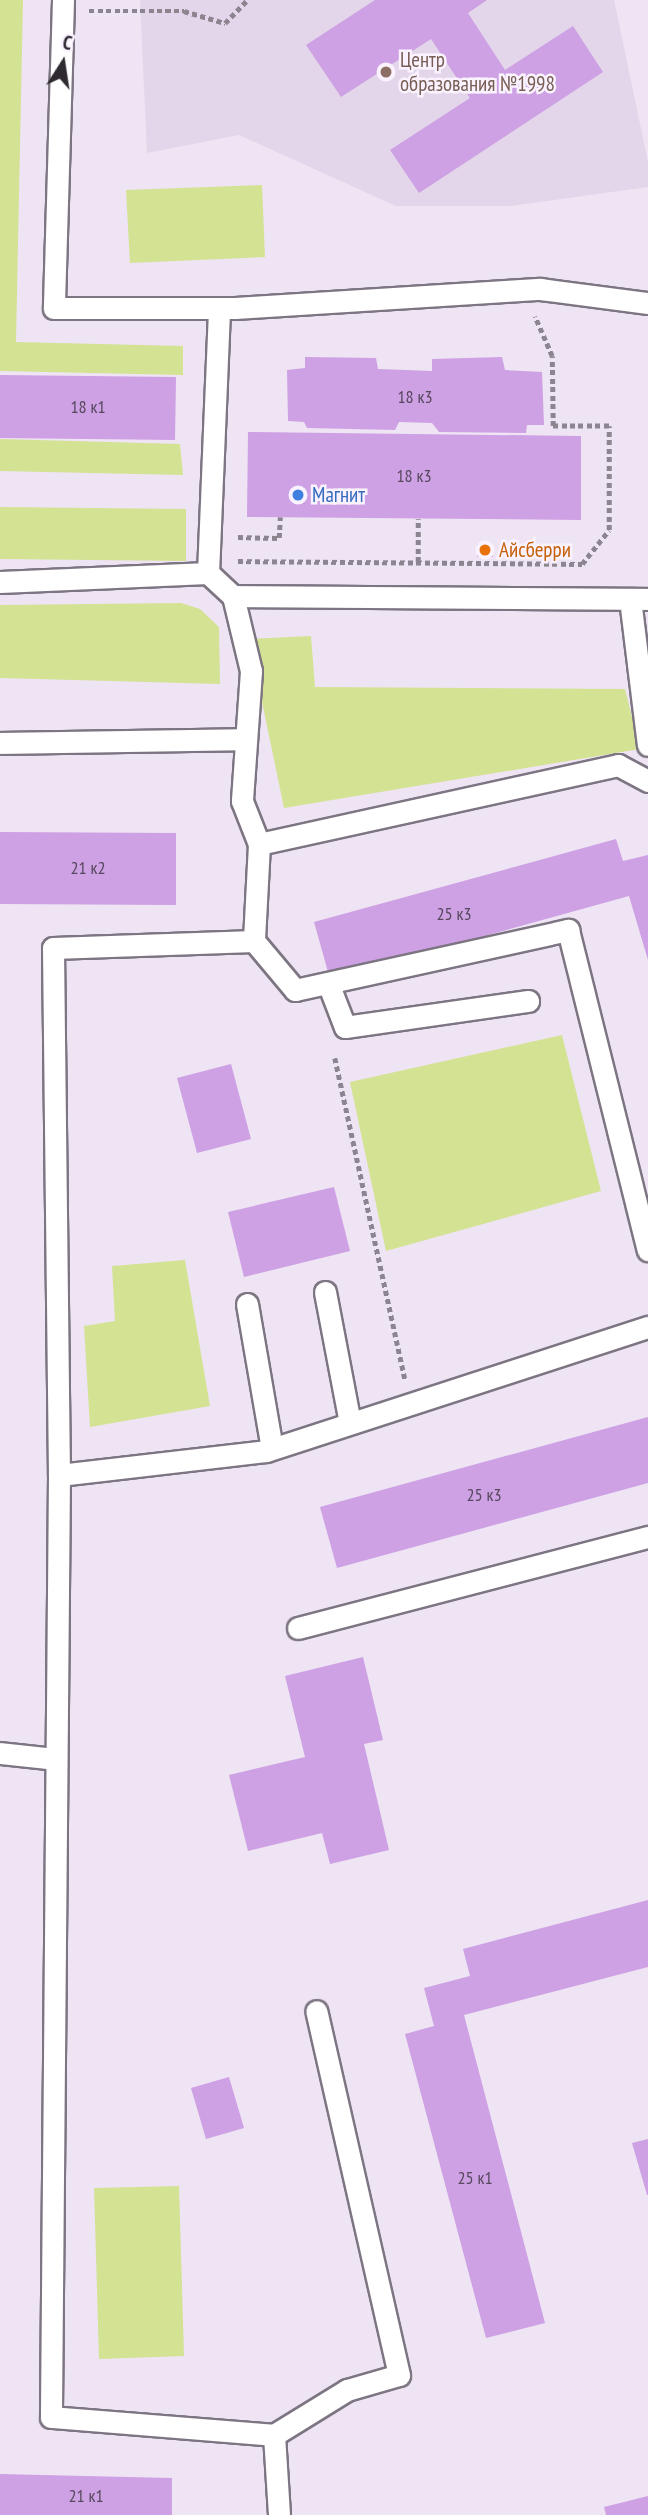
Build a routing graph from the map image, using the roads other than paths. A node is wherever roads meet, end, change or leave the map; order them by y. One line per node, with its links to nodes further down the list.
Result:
1 (63, 6): 3 (lane)
2 (648, 303): 3 (lane)
3 (219, 308): 4 (lane)
4 (208, 573): 5 (lane); 6 (lane)
5 (0, 582)
6 (233, 596): 7 (lane); 8 (lane)
7 (639, 599): 10 (lane)
8 (246, 739): 9 (lane); 12 (lane)
9 (0, 743)
10 (648, 745)
11 (648, 781): 12 (lane)
12 (259, 844): 13 (lane)
13 (254, 941): 14 (lane); 22 (lane)
14 (328, 982): 15 (lane); 16 (lane)
15 (528, 1001)
16 (648, 1250)
17 (325, 1292): 20 (lane)
18 (247, 1304): 21 (lane)
19 (648, 1327): 20 (lane)
20 (350, 1423): 21 (lane)
21 (272, 1448): 22 (lane)
22 (59, 1475): 26 (lane)
23 (648, 1537): 24 (lane)
24 (299, 1628)
25 (0, 1753): 26 (lane)
26 (56, 1759): 28 (lane)
27 (316, 2011): 28 (lane)
28 (274, 2435): 29 (lane)
29 (279, 2515)

